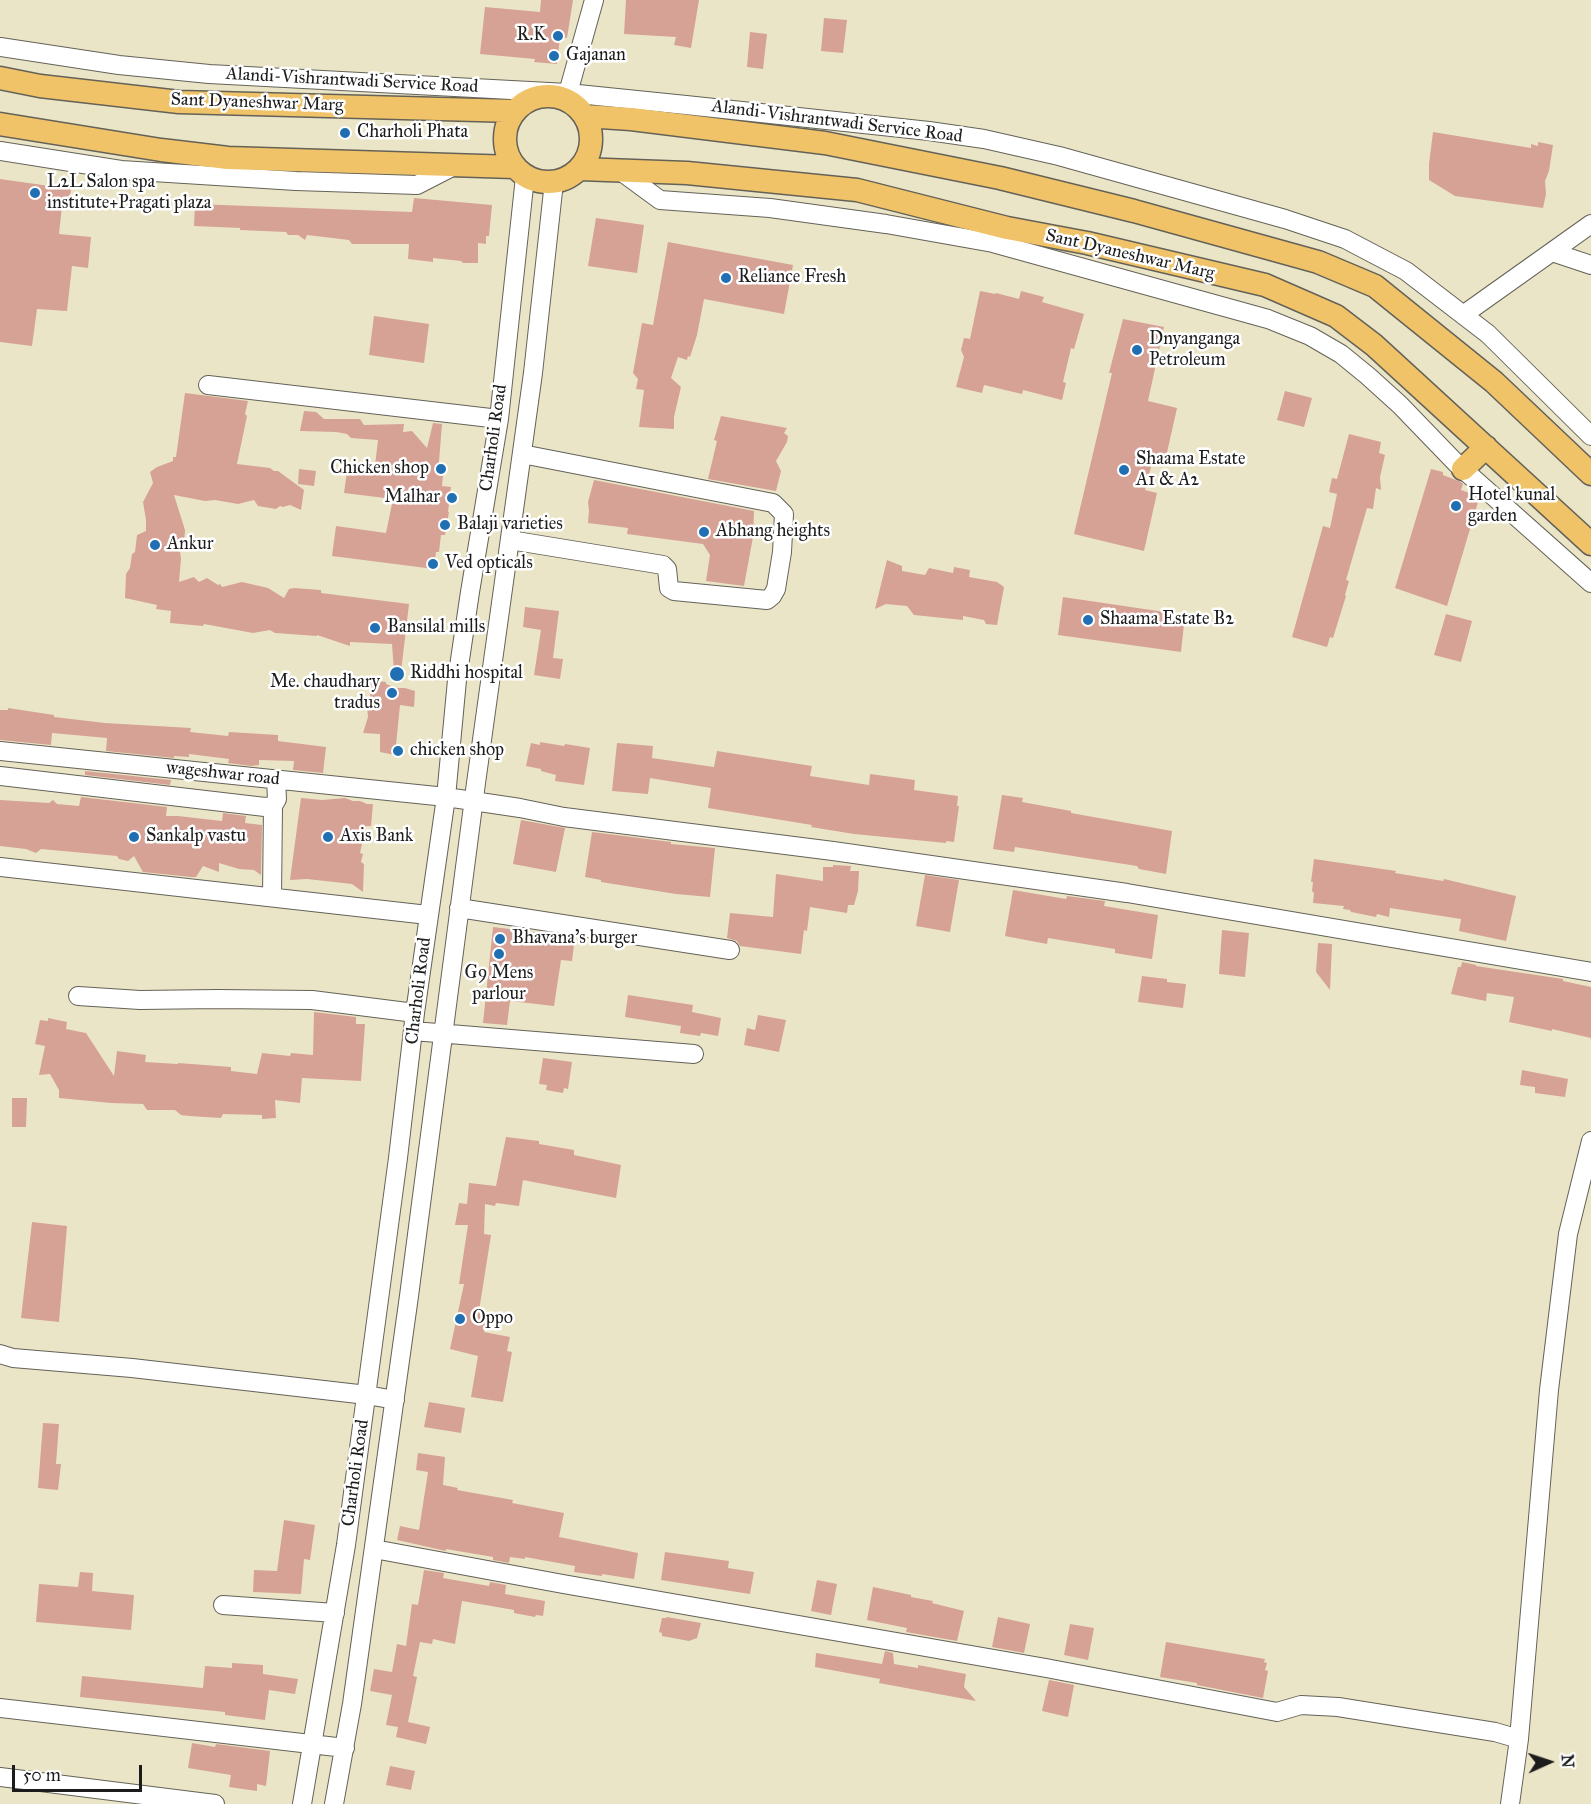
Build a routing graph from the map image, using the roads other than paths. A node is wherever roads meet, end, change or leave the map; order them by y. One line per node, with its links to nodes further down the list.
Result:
1 (594, 0): 4 (street)
2 (0, 47): 4 (street, Alandi-Vishrantwadi Service Road)
3 (0, 78): 5 (main road, Sant Dyaneshwar Marg)
4 (567, 96): 5 (main road); 6 (main road); 17 (street, Alandi-Vishrantwadi Service Road)
5 (515, 111): 12 (main road)
6 (585, 116): 10 (main road); 26 (main road)
7 (0, 124): 9 (main road)
8 (0, 151): 9 (street)
9 (454, 166): 12 (main road)
10 (580, 168): 11 (main road, Sant Dyaneshwar Marg); 13 (main road)
11 (619, 170): 23 (main road, Sant Dyaneshwar Marg); 25 (street)
12 (520, 172): 13 (main road); 18 (street, Charholi Road)
13 (554, 182): 19 (street, Charholi Road)
14 (1591, 224): 15 (street)
15 (1552, 252): 16 (street); 17 (street)
16 (1591, 265)
17 (1463, 315): 22 (street, Alandi-Vishrantwadi Service Road)
18 (510, 320): 19 (street); 21 (street, Charholi Road)
19 (537, 324): 24 (street, Charholi Road)
20 (208, 385): 21 (street)
21 (499, 419): 33 (street, Charholi Road)
22 (1591, 436)
23 (1486, 447): 25 (main road); 28 (main road, Sant Dyaneshwar Marg)
24 (522, 454): 27 (street, Charholi Road); 27 (street)
25 (1463, 469): 29 (street)
26 (1591, 474)
27 (510, 540): 34 (street, Charholi Road)
28 (1591, 544)
29 (1591, 583)
30 (0, 751): 32 (street, wageshwar road)
31 (0, 776): 35 (street)
32 (276, 780): 33 (street, wageshwar road); 35 (street)
33 (446, 797): 34 (street, wageshwar road); 39 (street, Charholi Road)
34 (474, 801): 38 (street, Charholi Road); 41 (street, wageshwar road)
35 (273, 806): 37 (street)
36 (0, 867): 37 (street)
37 (272, 897): 39 (street)
38 (459, 908): 40 (street); 44 (street, Charholi Road)
39 (428, 915): 43 (street, Charholi Road)
40 (730, 950)
41 (1591, 972)
42 (78, 996): 43 (street)
43 (414, 1022): 44 (street); 48 (street, Charholi Road)
44 (443, 1033): 45 (street); 49 (street, Charholi Road)
45 (694, 1054)
46 (1591, 1141): 54 (street)
47 (0, 1354): 48 (street)
48 (367, 1395): 49 (street); 52 (street, Charholi Road)
49 (395, 1400): 50 (street, Charholi Road)
50 (374, 1549): 54 (street); 56 (street, Charholi Road)
51 (223, 1605): 52 (street)
52 (335, 1613): 55 (street, Charholi Road)
53 (0, 1708): 55 (street)
54 (1519, 1739): 61 (street)
55 (313, 1744): 56 (street); 59 (street, Charholi Road)
56 (345, 1748): 60 (street, Charholi Road)
57 (0, 1778): 58 (street)
58 (214, 1804)
59 (302, 1804)
60 (334, 1804)
61 (1510, 1804)

